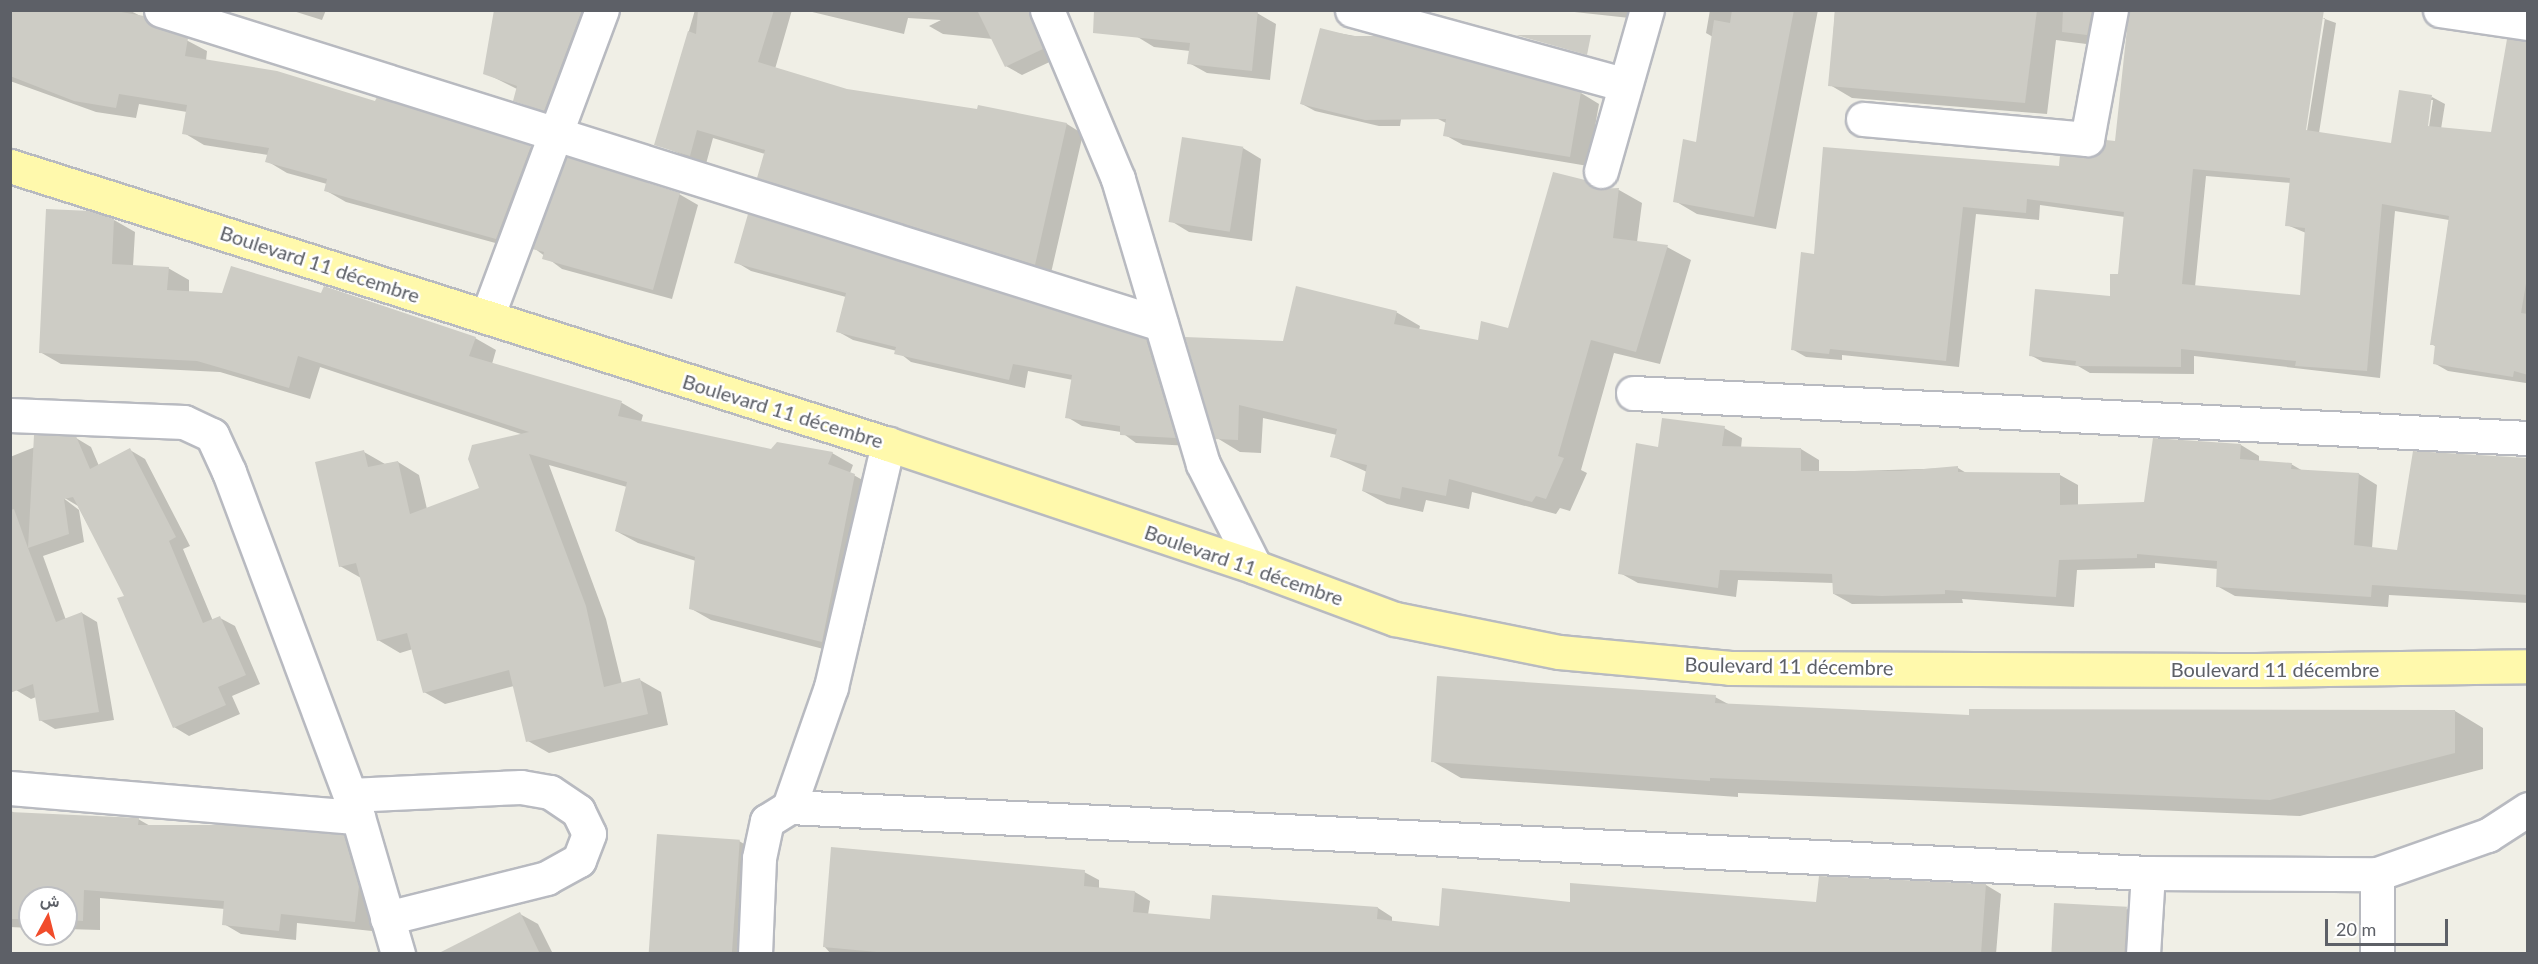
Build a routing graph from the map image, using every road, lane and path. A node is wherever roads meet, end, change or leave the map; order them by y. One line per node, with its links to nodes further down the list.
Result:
1 (162, 10): 11 (street)
2 (602, 10): 11 (street)
3 (1047, 10): 15 (street)
4 (1352, 10): 9 (street)
5 (1647, 10): 9 (street)
6 (2111, 10): 10 (street)
7 (2439, 10): 8 (street)
8 (2528, 23)
9 (1623, 84): 13 (street)
10 (1863, 119)
11 (557, 134): 14 (street); 15 (street)
12 (10, 166): 14 (main road, Boulevard 11 décembre)
13 (1601, 171)
14 (486, 317): 19 (main road, Boulevard 11 décembre)
15 (1161, 324): 20 (street)
16 (1633, 393): 18 (street)
17 (10, 414): 23 (street)
18 (2528, 438)
19 (888, 444): 20 (main road, Boulevard 11 décembre); 24 (street)
20 (1255, 567): 21 (main road, Boulevard 11 décembre)
21 (2528, 666)
22 (10, 788): 23 (street)
23 (354, 806): 28 (street); 28 (street)
24 (789, 807): 26 (street); 30 (street)
25 (2528, 809): 27 (street)
26 (2148, 873): 27 (street); 31 (street)
27 (2378, 874): 32 (street)
28 (387, 918): 29 (street)
29 (398, 954)
30 (755, 954)
31 (2143, 954)
32 (2377, 954)

